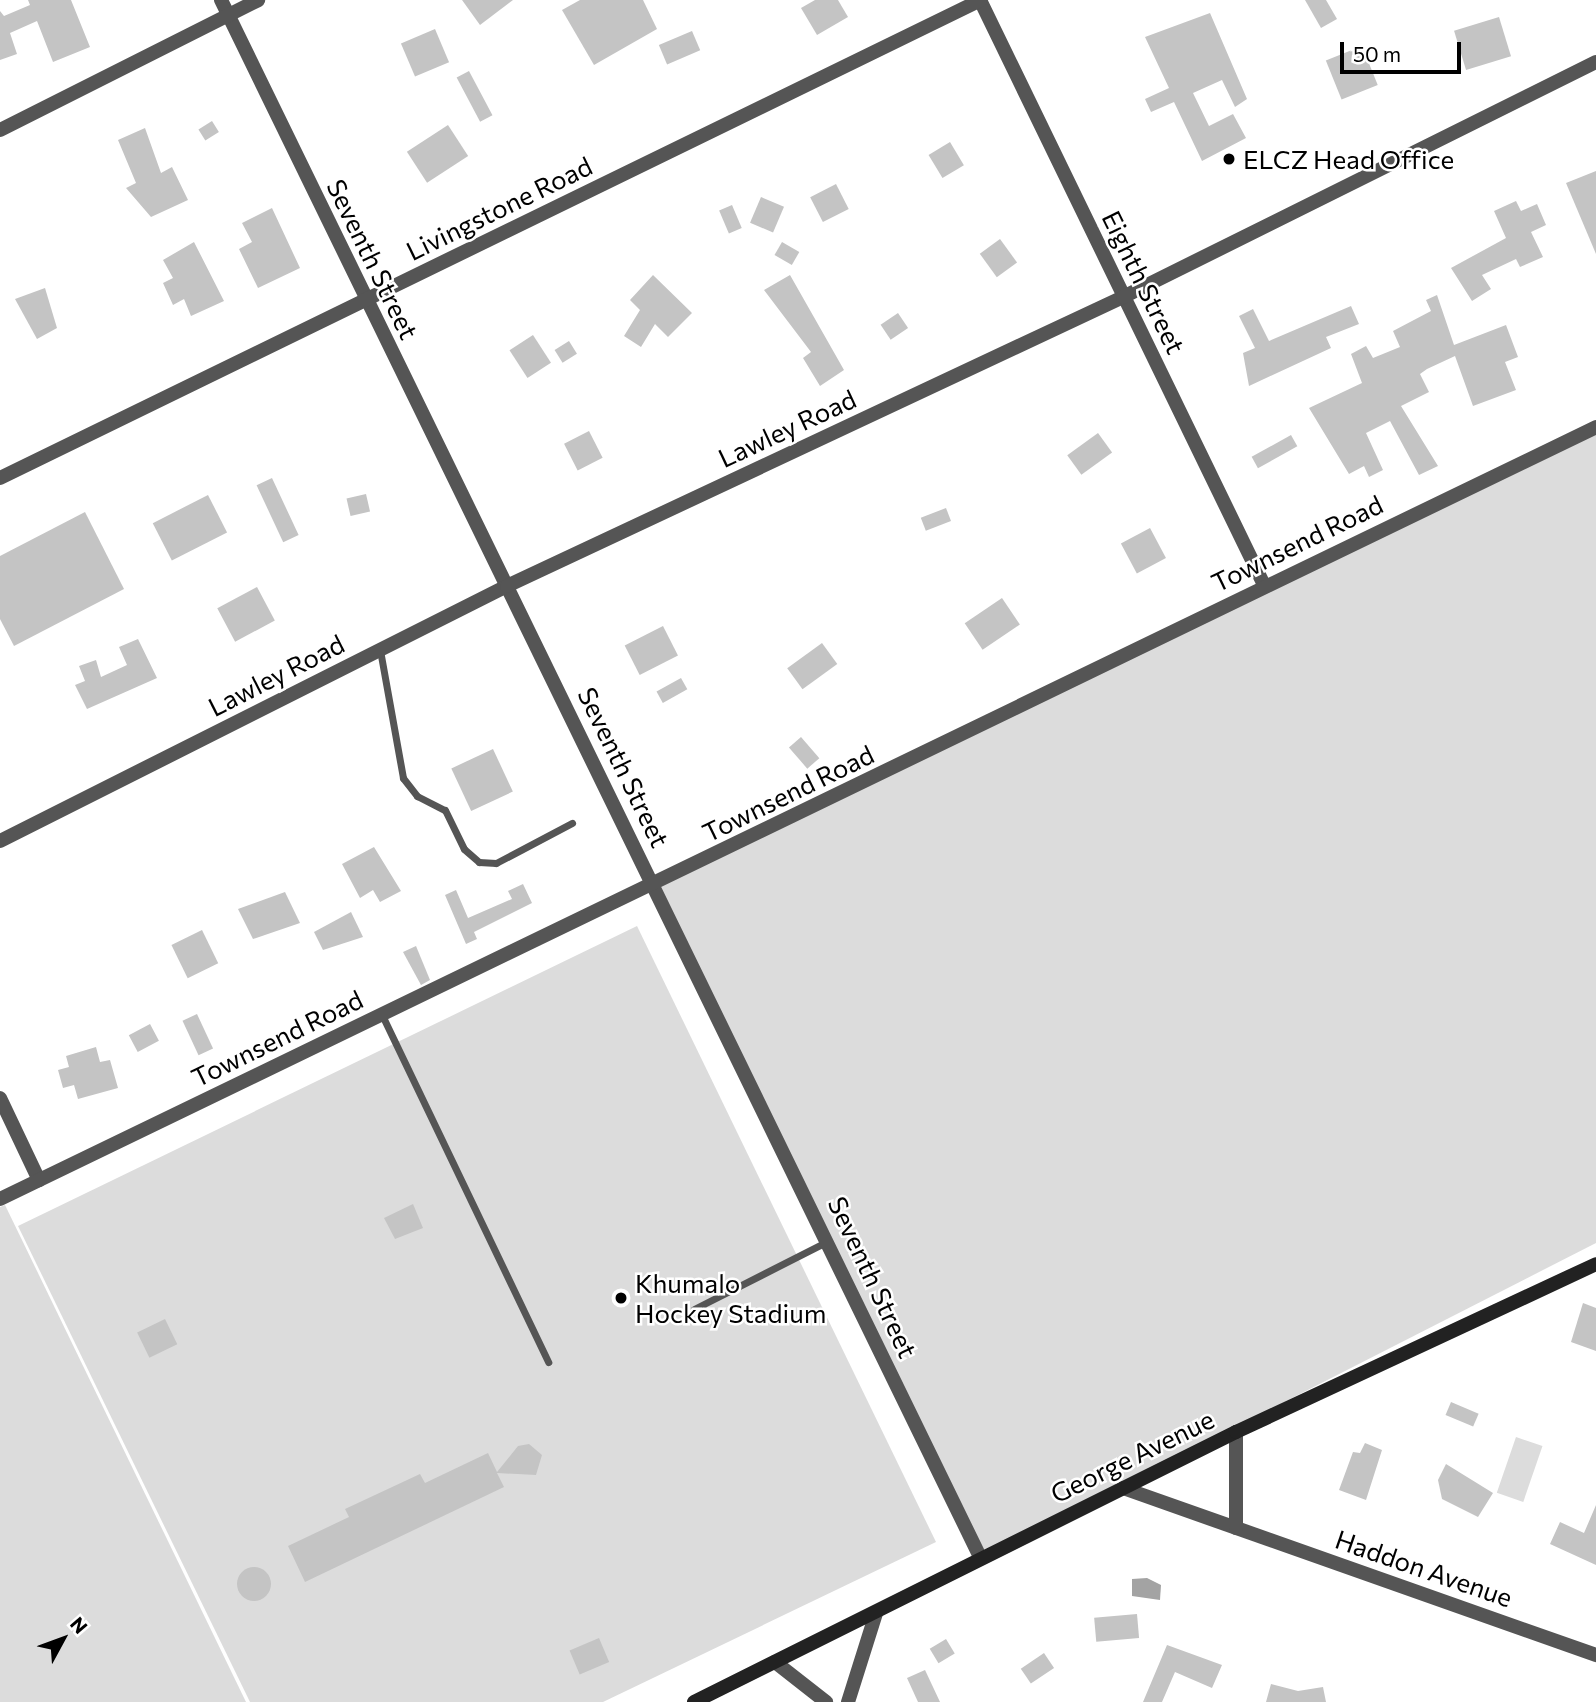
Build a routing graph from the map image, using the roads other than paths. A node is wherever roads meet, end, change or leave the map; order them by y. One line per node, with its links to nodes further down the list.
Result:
1 (221, 0): 4 (street, Seventh Street)
2 (258, 0): 4 (street)
3 (980, 0): 7 (street, Eighth Street); 8 (street, Livingstone Road)
4 (228, 15): 6 (street); 8 (street, Seventh Street)
5 (1596, 62): 7 (street, Lawley Road)
6 (0, 130)
7 (1123, 297): 11 (street, Eighth Street); 12 (street, Lawley Road)
8 (366, 301): 10 (street, Livingstone Road); 12 (street, Seventh Street)
9 (1596, 427): 11 (street, Townsend Road)
10 (0, 478)
11 (1264, 585): 16 (street, Townsend Road)
12 (507, 586): 13 (street, Lawley Road); 16 (street, Seventh Street)
13 (380, 650): 14 (lane); 15 (street, Lawley Road)
14 (572, 823)
15 (0, 841)
16 (655, 884): 17 (street, Townsend Road); 21 (street, Seventh Street)
17 (383, 1015): 19 (street, Townsend Road); 24 (lane)
18 (0, 1098): 19 (street)
19 (39, 1180): 20 (street, Townsend Road)
20 (0, 1199)
21 (829, 1240): 23 (lane); 28 (street, Seventh Street)
22 (1596, 1264): 25 (main road, George Avenue)
23 (694, 1309)
24 (548, 1362)
25 (1237, 1432): 26 (main road, George Avenue); 27 (street)
26 (1123, 1488): 27 (street, Haddon Avenue); 28 (main road, George Avenue)
27 (1236, 1528): 30 (street, Haddon Avenue)
28 (980, 1557): 29 (main road, George Avenue)
29 (876, 1612): 31 (main road, George Avenue); 34 (street)
30 (1596, 1655)
31 (775, 1662): 32 (main road, George Avenue); 33 (street)
32 (694, 1702)
33 (826, 1702)
34 (848, 1702)

